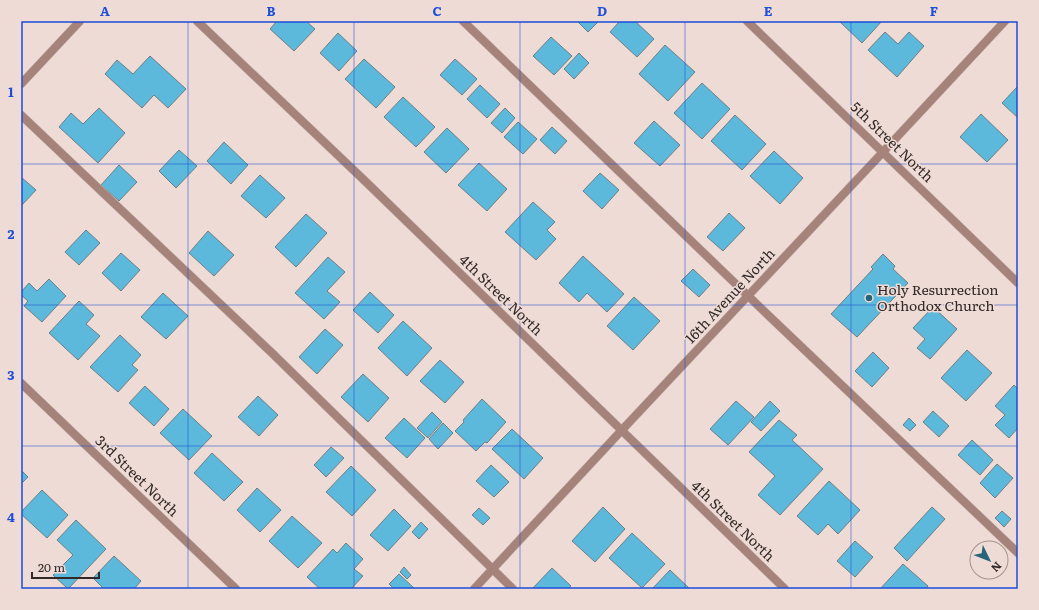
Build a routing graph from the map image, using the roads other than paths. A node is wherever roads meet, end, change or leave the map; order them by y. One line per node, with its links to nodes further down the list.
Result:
1 (80, 21): 6 (street)
2 (197, 21): 12 (street, 4th Street North)
3 (463, 21): 10 (street)
4 (747, 21): 8 (street, 5th Street North)
5 (1005, 21): 8 (street, 16th Avenue North)
6 (21, 84)
7 (21, 115): 14 (street)
8 (883, 152): 9 (street, 5th Street North); 10 (street, 16th Avenue North)
9 (1018, 283)
10 (749, 296): 12 (street, 16th Avenue North); 13 (street)
11 (21, 383): 15 (street, 3rd Street North)
12 (621, 431): 14 (street, 16th Avenue North); 18 (street, 4th Street North)
13 (1018, 553)
14 (493, 569): 16 (street, 16th Avenue North); 17 (street)
15 (236, 589)
16 (474, 589)
17 (513, 589)
18 (785, 589)

